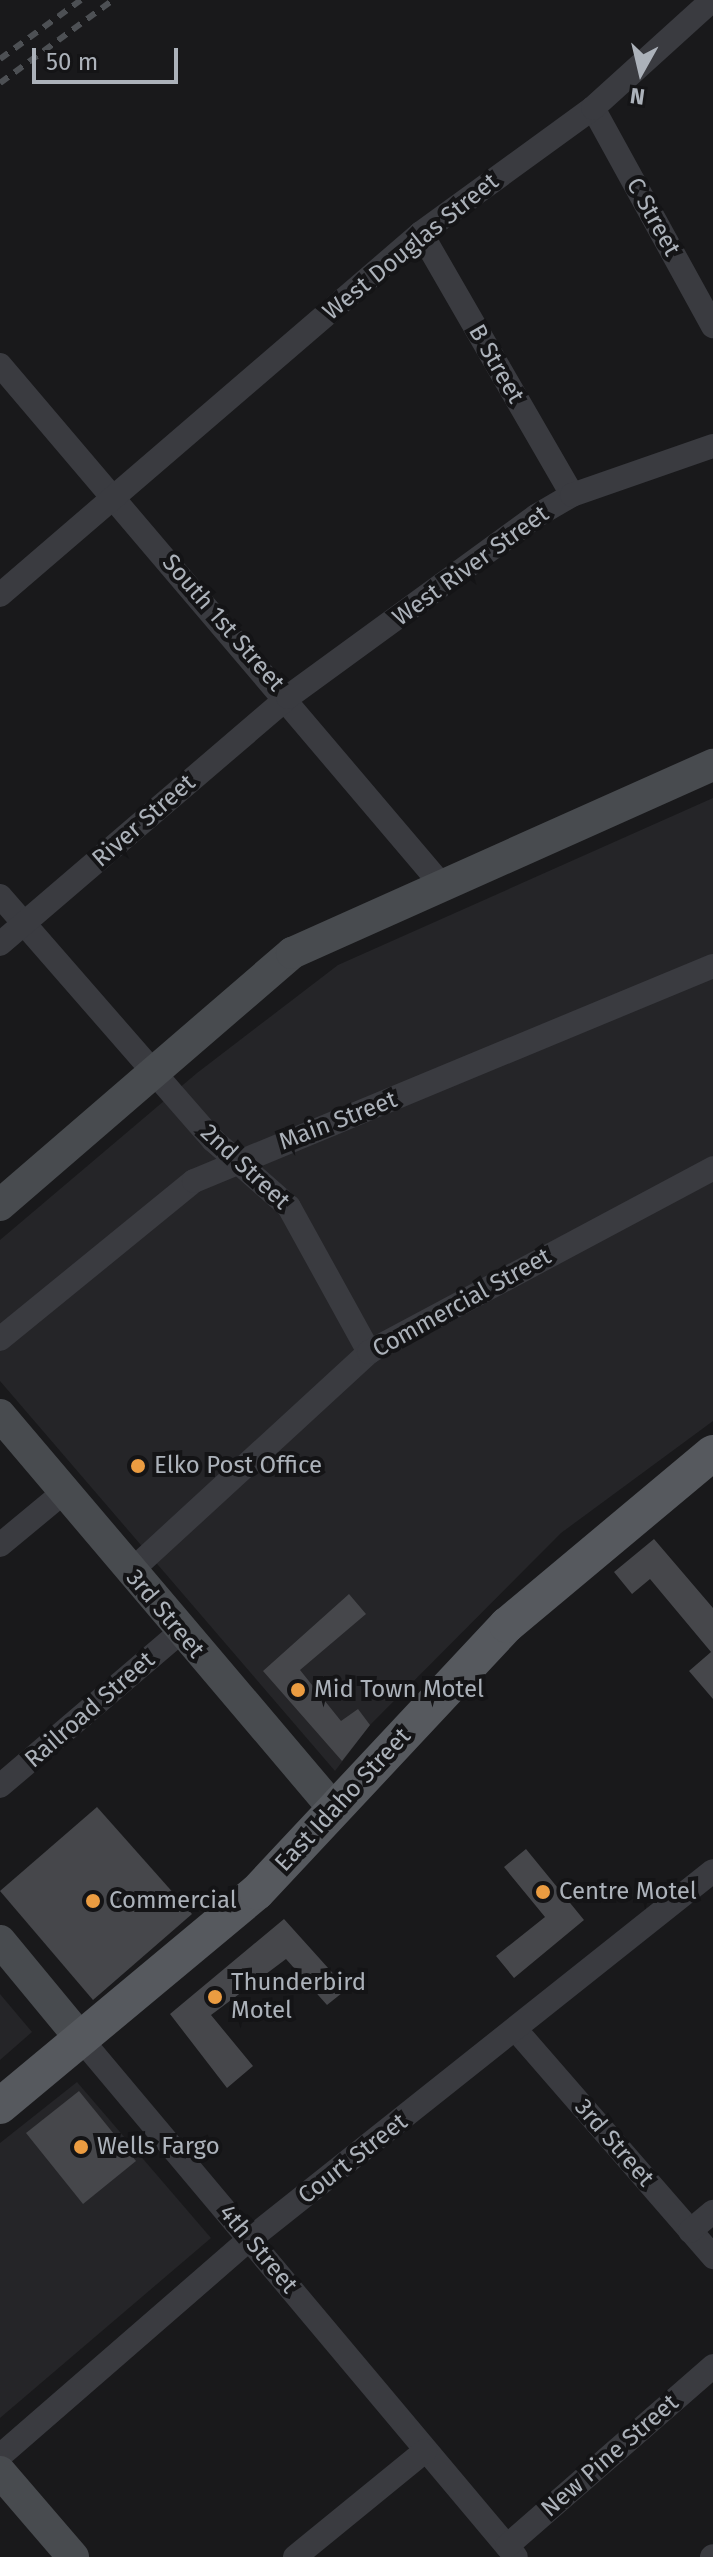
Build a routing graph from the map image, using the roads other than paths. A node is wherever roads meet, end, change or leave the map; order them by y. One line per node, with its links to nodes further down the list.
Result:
1 (712, 0): 2 (street, West Douglas Street)
2 (593, 108): 3 (street, West Douglas Street); 4 (street, C Street)
3 (421, 233): 7 (street, B Street); 8 (street, West Douglas Street)
4 (713, 326)
5 (0, 365): 8 (street, South 1st Street)
6 (713, 446): 7 (street, West River Street)
7 (572, 495): 10 (street, West River Street)
8 (112, 497): 9 (street, West Douglas Street); 10 (street, South 1st Street)
9 (0, 595)
10 (288, 697): 12 (street, South 1st Street); 14 (street, River Street)
11 (713, 765): 12 (main road)
12 (441, 884): 17 (main road)
13 (0, 896): 14 (street, 2nd Street)
14 (24, 924): 15 (street, River Street); 17 (street, 2nd Street)
15 (0, 944)
16 (713, 966): 18 (street, Main Street)
17 (154, 1075): 18 (street, 2nd Street); 20 (main road)
18 (236, 1161): 21 (street, Main Street); 22 (street, 2nd Street)
19 (713, 1168): 22 (street, Commercial Street)
20 (0, 1205)
21 (0, 1339)
22 (369, 1352): 27 (street, Commercial Street)
23 (0, 1415): 25 (main road, 3rd Street)
24 (713, 1453): 30 (main road, East Idaho Street)
25 (64, 1492): 26 (street); 27 (main road, 3rd Street)
26 (0, 1545)
27 (130, 1572): 28 (main road, 3rd Street)
28 (179, 1633): 29 (street, Railroad Street); 30 (main road, 3rd Street)
29 (0, 1786)
30 (334, 1809): 34 (main road, East Idaho Street)
31 (713, 1871): 33 (street, Court Street)
32 (0, 1941): 34 (main road, 4th Street)
33 (516, 2030): 37 (street, 3rd Street); 38 (street, Court Street)
34 (81, 2039): 35 (main road, East Idaho Street); 38 (street, 4th Street)
35 (0, 2106)
36 (713, 2212): 37 (street)
37 (690, 2231): 39 (street, 3rd Street)
38 (250, 2239): 41 (street, 4th Street); 42 (street, Court Street)
39 (713, 2257)
40 (713, 2366): 44 (street, New Pine Street)
41 (425, 2451): 44 (street, 4th Street); 46 (street)
42 (0, 2456)
43 (0, 2472): 45 (main road)
44 (511, 2551)
45 (73, 2557)
46 (295, 2557)

